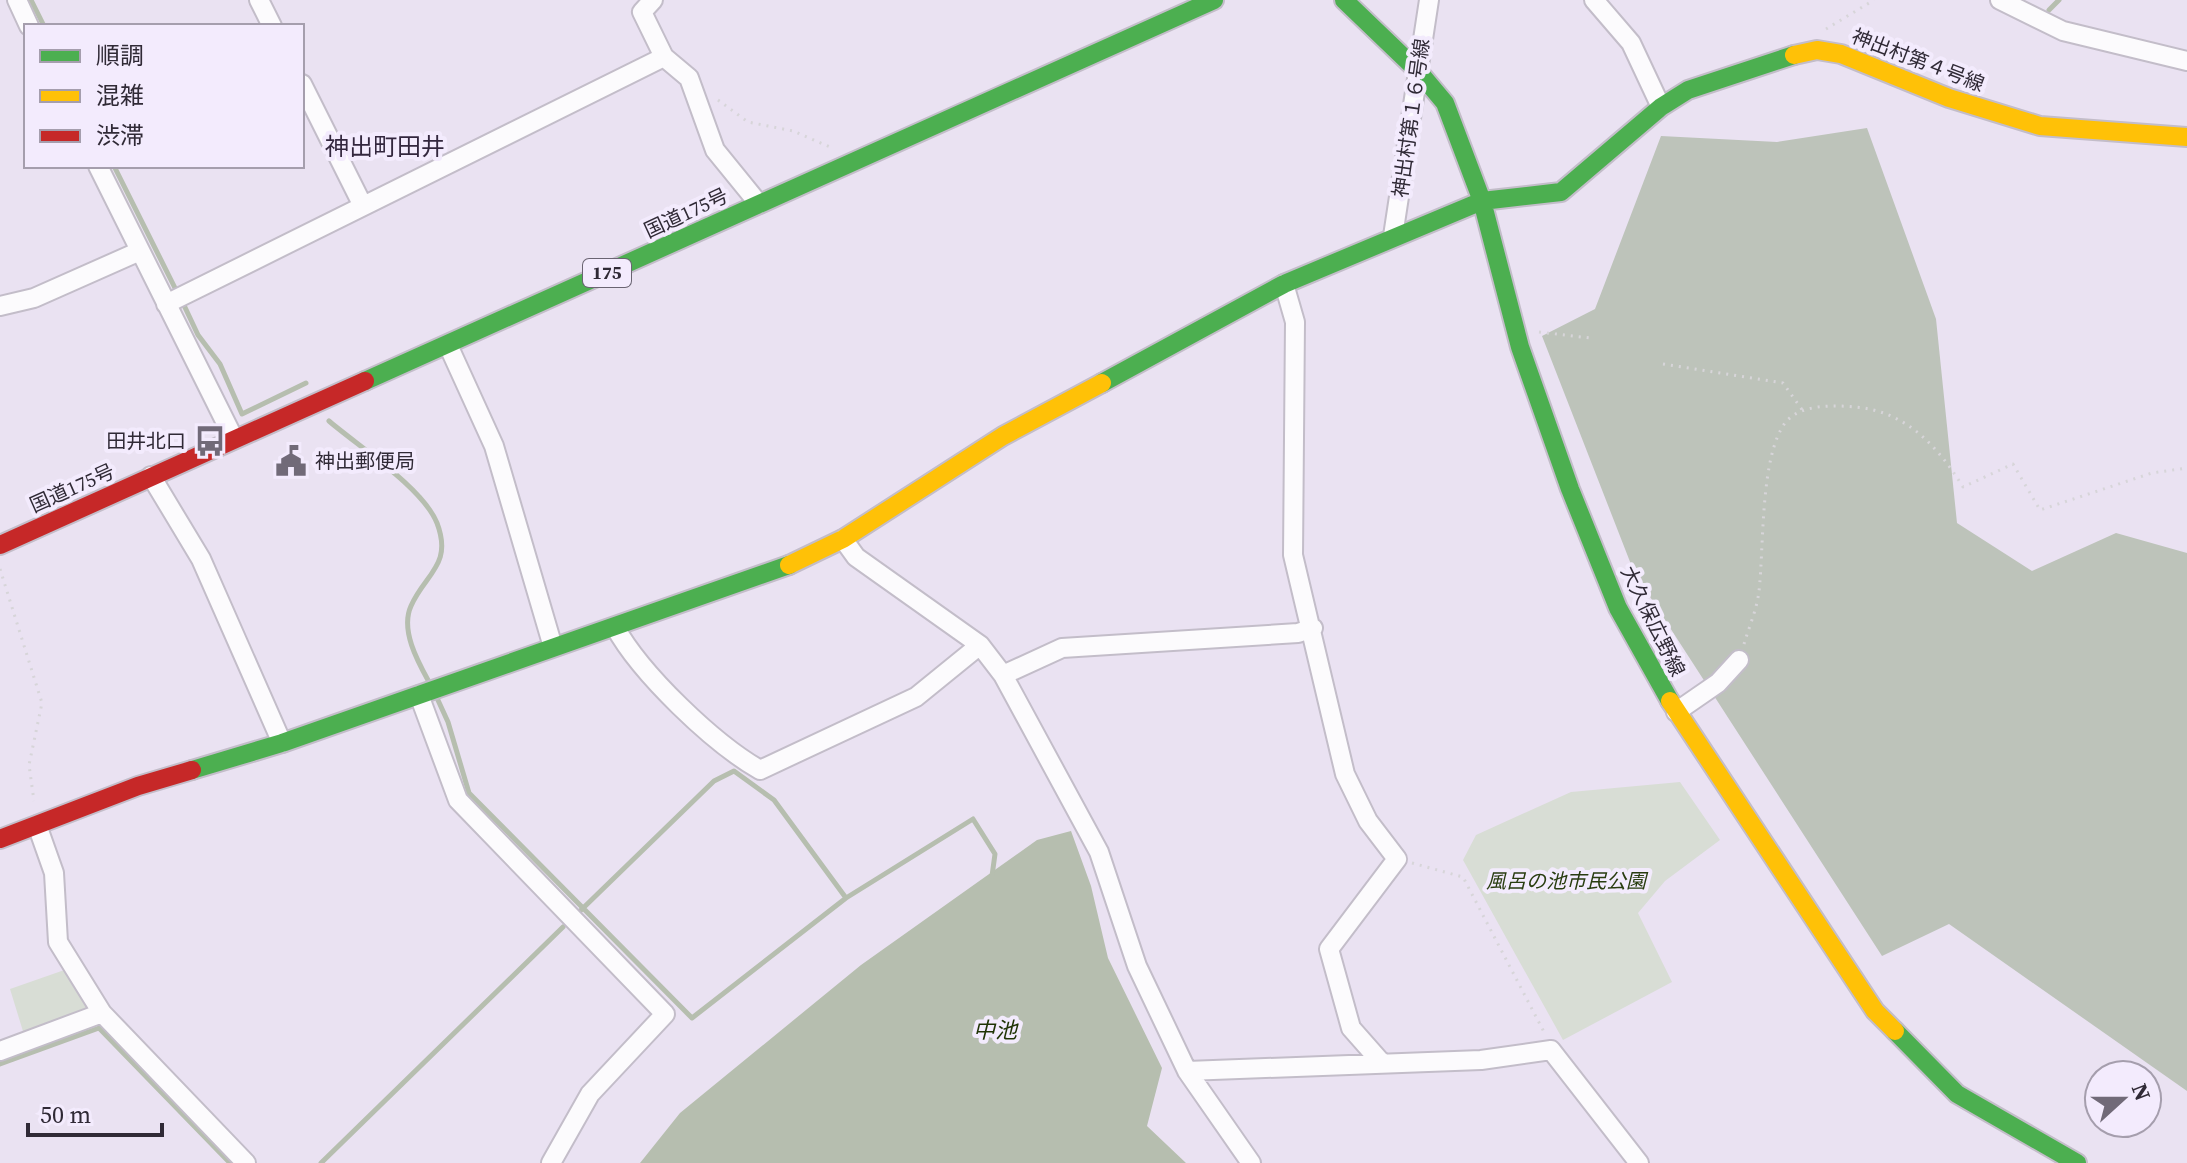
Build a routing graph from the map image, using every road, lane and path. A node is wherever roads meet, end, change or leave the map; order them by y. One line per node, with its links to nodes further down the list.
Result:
1 (17, 0): 10 (street)
2 (259, 0): 11 (street)
3 (653, 0): 12 (street)
4 (1214, 0): 9 (main road, 国道175号 / 175)
5 (1344, 0): 14 (main road, 大久保広野線)
6 (1429, 0): 14 (street, 神出村第１６号線)
7 (1594, 0): 17 (street)
8 (2000, 0): 13 (street)
9 (1185, 7): 19 (main road, 国道175号 / 175)
10 (28, 24)
11 (271, 24)
12 (664, 57): 22 (street); 23 (street)
13 (2187, 61)
14 (1419, 72): 21 (main road, 大久保広野線); 24 (street, 神出村第１６号線)
15 (304, 88): 22 (street)
16 (712, 96): 19 (path)
17 (1661, 107): 18 (main road, 神出村第４号線); 21 (main road, 神出村第４号線)
18 (2187, 137)
19 (844, 166): 23 (main road, 国道175号 / 175)
20 (99, 168): 25 (street)
21 (1482, 201): 24 (main road, 神出村第４号線); 29 (main road, 大久保広野線)
22 (362, 204): 27 (street)
23 (759, 204): 31 (main road, 国道175号 / 175)
24 (1393, 236): 26 (main road, 神出村第４号線)
25 (140, 251): 27 (street); 28 (street)
26 (1284, 284): 37 (main road, 神出村第４号線); 41 (street)
27 (166, 304): 34 (street)
28 (0, 306)
29 (1516, 329): 30 (path); 47 (main road, 大久保広野線)
30 (1590, 338)
31 (448, 345): 34 (main road, 国道175号 / 175); 43 (street)
32 (1663, 364): 33 (path)
33 (1803, 411): 35 (path); 44 (path)
34 (234, 439): 36 (main road, 国道175号 / 175)
35 (2187, 468)
36 (151, 476): 38 (main road, 国道175号 / 175); 48 (street)
37 (843, 539): 40 (main road, 神出村第４号線); 42 (street)
38 (0, 545)
39 (0, 569): 49 (path)
40 (615, 627): 42 (street); 43 (main road, 神出村第４号線)
41 (1313, 628): 45 (street); 51 (street)
42 (980, 645): 45 (street)
43 (553, 647): 46 (main road, 神出村第４号線)
44 (1739, 660): 47 (street)
45 (1003, 675): 56 (street)
46 (419, 695): 48 (main road, 神出村第４号線); 58 (street)
47 (1676, 712): 61 (main road, 大久保広野線)
48 (282, 743): 49 (main road, 神出村第４号線)
49 (37, 825): 50 (main road, 神出村第４号線); 52 (street)
50 (0, 839)
51 (1397, 859): 53 (path); 55 (street)
52 (102, 1013): 54 (street); 57 (street)
53 (1551, 1050): 55 (street); 60 (street)
54 (0, 1051)
55 (1381, 1062): 56 (street)
56 (1187, 1071): 59 (street)
57 (246, 1163)
58 (551, 1163)
59 (1251, 1163)
60 (1639, 1163)
61 (2077, 1163)

